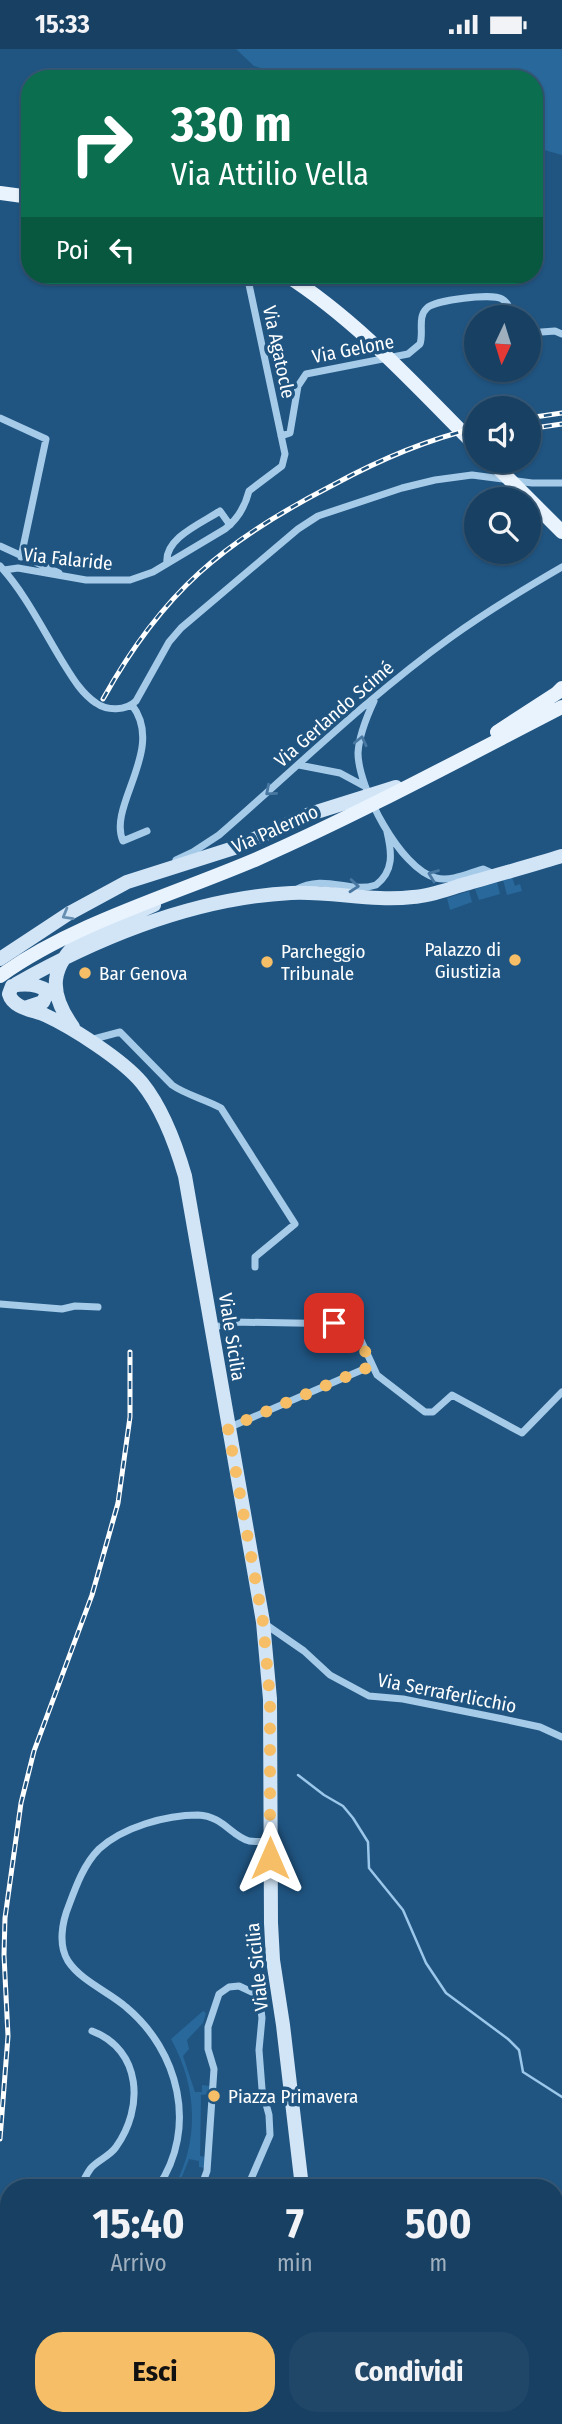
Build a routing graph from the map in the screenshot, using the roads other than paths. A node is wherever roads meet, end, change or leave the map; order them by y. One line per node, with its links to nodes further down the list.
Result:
1 (0, 193): 2 (main road)
2 (21, 196)
3 (249, 284): 10 (street, Via Agatocle)
4 (299, 284): 9 (main road)
5 (509, 305): 10 (street, Via Gelone)
6 (541, 332): 7 (street)
7 (562, 334)
8 (0, 418): 20 (street)
9 (464, 434)
10 (281, 436): 16 (street, Via Falaride)
11 (503, 473): 13 (main road)
12 (562, 483): 27 (street)
13 (517, 487)
14 (541, 510): 17 (main road)
15 (541, 513): 18 (main road)
16 (230, 525): 21 (street, Via Falaride); 21 (street)
17 (562, 530)
18 (562, 538)
19 (0, 547): 20 (street)
20 (21, 557): 24 (street)
21 (167, 563): 24 (street, Via Falaride)
22 (562, 567): 26 (street, Via Gerlando Scimé)
23 (2, 568): 24 (street, Via Falaride); 27 (street)
24 (65, 577)
25 (562, 688): 31 (main road)
26 (376, 697): 30 (street, Via Gerlando Scimé); 32 (street, one-way to 26)
27 (132, 705): 34 (street)
28 (562, 707): 31 (main road, Via Palermo)
29 (562, 717): 36 (main road)
30 (299, 765): 32 (street); 38 (street, Via Gerlando Scimé, one-way to 38)
31 (449, 765): 36 (main road, Via Palermo); 38 (street)
32 (365, 786): 33 (street)
33 (386, 828): 37 (street, one-way to 33); 40 (street, one-way to 33)
34 (147, 831)
35 (562, 856): 37 (street)
36 (256, 859): 39 (main road, Via Palermo)
37 (496, 875): 40 (street)
38 (127, 882): 41 (street, one-way to 41)
39 (177, 892): 42 (street); 43 (main road, Via Palermo)
40 (289, 893): 42 (street)
41 (0, 960)
42 (62, 961): 44 (street); 46 (street)
43 (0, 976)
44 (12, 986): 45 (street); 46 (street); 47 (street)
45 (0, 995)
46 (51, 995): 47 (street); 49 (street)
47 (25, 1008): 48 (street); 49 (street)
48 (0, 1010)
49 (84, 1037): 50 (street); 53 (street, Viale Sicilia)
50 (255, 1267)
51 (0, 1304): 52 (street)
52 (98, 1307)
53 (211, 1329): 54 (street); 57 (street, Viale Sicilia)
54 (371, 1366): 56 (street); 57 (street)
55 (562, 1392): 56 (street)
56 (559, 1400)
57 (228, 1428): 58 (street, Viale Sicilia)
58 (263, 1622): 59 (street, Via Serraferlicchio); 60 (street, Viale Sicilia)
59 (562, 1737)
60 (270, 1842): 63 (street); 66 (street, Viale Sicilia)
61 (92, 2031): 62 (street)
62 (84, 2179)
63 (162, 2179)
64 (204, 2179): 65 (street)
65 (251, 2179)
66 (301, 2179)

